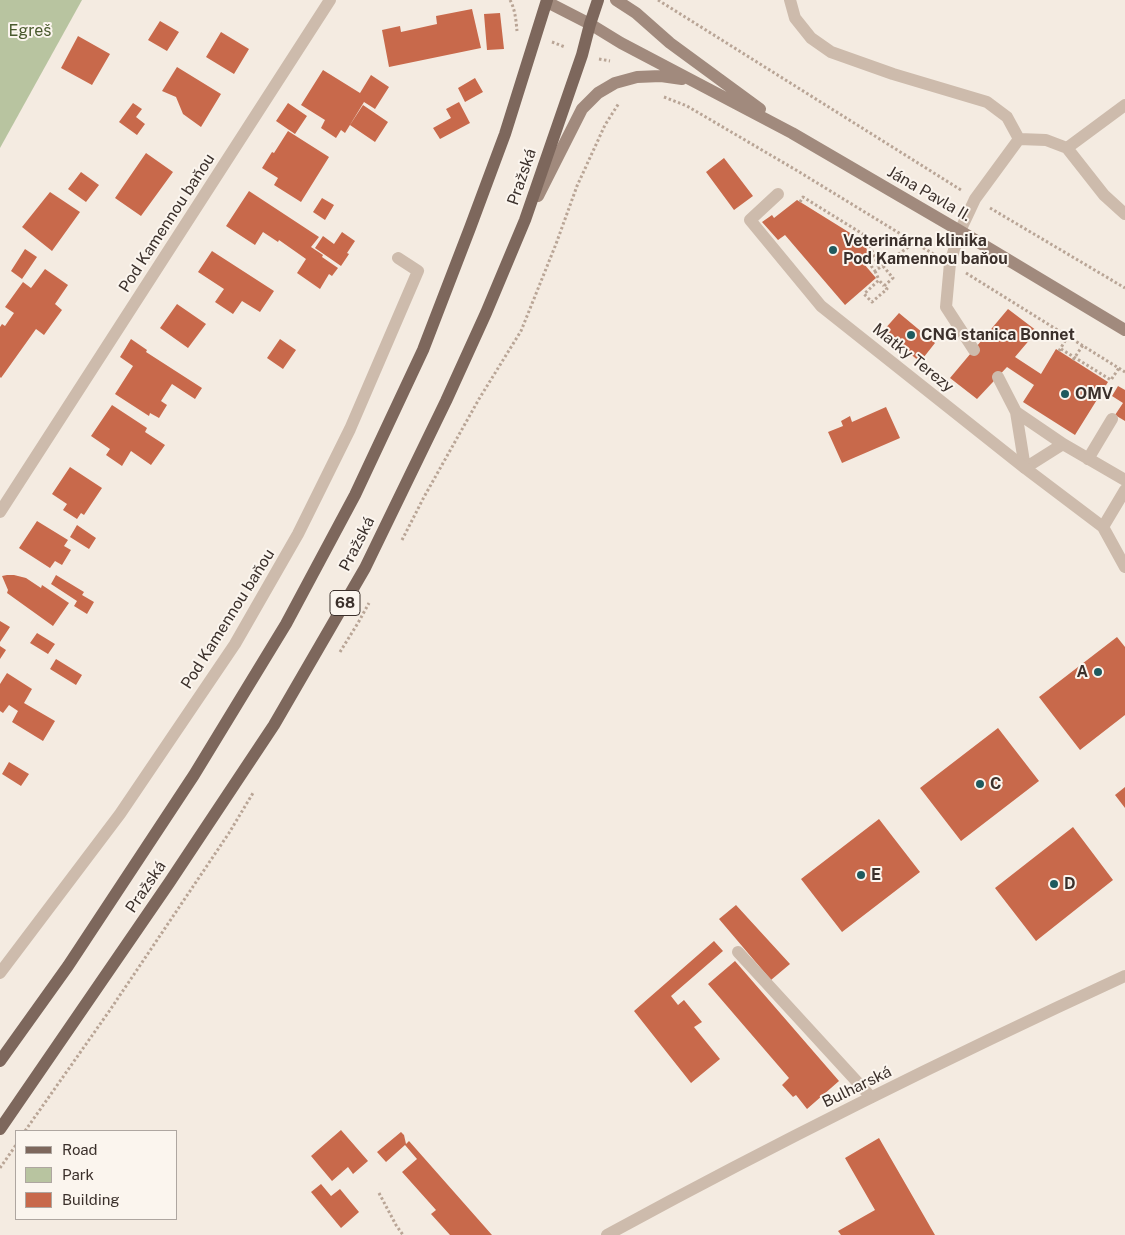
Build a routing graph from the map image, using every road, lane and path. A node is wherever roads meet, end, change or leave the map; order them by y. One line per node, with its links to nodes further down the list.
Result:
1 (327, 0): 48 (street, Pod Kamennou baňou)
2 (598, 0): 9 (main road, Pražská / 68)
3 (616, 0): 8 (street)
4 (629, 0): 8 (street)
5 (658, 0): 19 (path)
6 (790, 0): 16 (street)
7 (546, 1): 9 (street, Jána Pavla II.); 54 (main road, Pražská / 68)
8 (636, 13): 15 (street, Jána Pavla II.)
9 (590, 24): 10 (street, Jána Pavla II.); 22 (main road, Pražská / 68)
10 (621, 43): 11 (street, Jána Pavla II.); 12 (path)
11 (692, 81): 12 (street); 15 (street, Jána Pavla II.)
12 (615, 83): 22 (street)
13 (660, 95): 24 (path)
14 (1125, 105): 17 (street)
15 (792, 133): 23 (street, Jána Pavla II.)
16 (1019, 138): 17 (street); 19 (street)
17 (1067, 148): 21 (street)
18 (778, 194): 45 (street, Matky Terezy)
19 (975, 199): 23 (street); 32 (path)
20 (800, 202): 28 (path)
21 (1125, 214)
22 (525, 220): 56 (main road, Pražská / 68)
23 (960, 230): 27 (street); 33 (street, Jána Pavla II.)
24 (914, 243): 27 (path); 28 (path)
25 (398, 258): 52 (street, Pod Kamennou baňou)
26 (868, 262): 29 (path)
27 (950, 264): 34 (path); 36 (street)
28 (881, 267): 29 (path); 31 (path)
29 (875, 271): 30 (path)
30 (880, 280): 31 (path); 31 (path)
31 (884, 286)
32 (1125, 288)
33 (1125, 330)
34 (1068, 336): 35 (path); 37 (path)
35 (1083, 345): 37 (path); 38 (path)
36 (974, 350)
37 (1074, 359): 38 (path)
38 (1119, 368): 39 (path)
39 (1125, 372)
40 (998, 377): 41 (street)
41 (1016, 412): 43 (street); 45 (street)
42 (1112, 418): 44 (street)
43 (1063, 444): 44 (street); 45 (street)
44 (1088, 459): 46 (street)
45 (1025, 468): 49 (street, Matky Terezy)
46 (1125, 480)
47 (1125, 490): 49 (street)
48 (0, 512)
49 (1103, 527): 50 (street)
50 (1125, 567)
51 (738, 952): 55 (street)
52 (0, 973)
53 (1125, 976): 55 (street, Bulharská)
54 (0, 1060)
55 (871, 1097): 61 (street, Bulharská)
56 (0, 1129)
57 (15, 1146): 58 (path)
58 (0, 1168)
59 (379, 1193): 60 (path)
60 (403, 1235)
61 (607, 1235)

